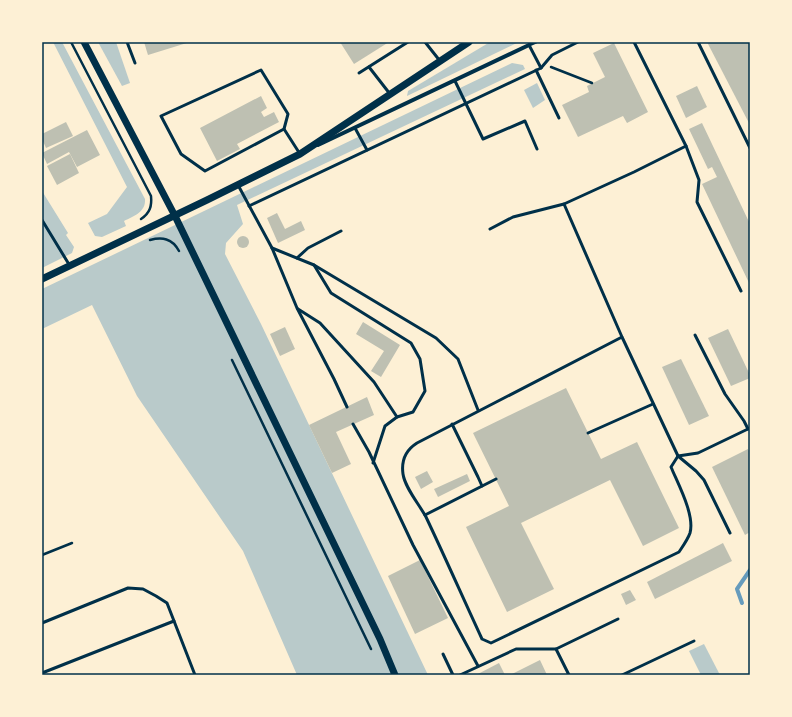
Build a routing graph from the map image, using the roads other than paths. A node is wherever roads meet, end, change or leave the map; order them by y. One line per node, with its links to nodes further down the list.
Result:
1 (84, 42): 31 (street)
2 (127, 42): 12 (lane)
3 (408, 42): 13 (lane)
4 (425, 42): 11 (lane)
5 (469, 42): 11 (street)
6 (536, 42): 10 (lane)
7 (578, 42): 14 (lane)
8 (634, 42): 23 (lane)
9 (698, 42): 24 (lane)
10 (531, 44): 14 (lane); 17 (street)
11 (440, 61): 18 (street)
12 (135, 63)
13 (369, 67): 16 (lane); 18 (lane)
14 (541, 68): 15 (lane)
15 (536, 70): 19 (lane); 20 (lane)
16 (360, 73)
17 (455, 81): 19 (lane); 22 (street)
18 (390, 94): 27 (street)
19 (466, 103): 25 (lane); 26 (lane)
20 (559, 118)
21 (284, 128): 21 (lane); 27 (lane)
22 (355, 128): 26 (lane); 27 (street)
23 (686, 146): 29 (lane); 40 (lane)
24 (750, 148)
25 (537, 149)
26 (367, 150): 30 (lane)
27 (300, 154): 28 (street)
28 (238, 185): 30 (lane); 31 (street)
29 (564, 204): 33 (lane); 43 (lane)
30 (249, 206): 35 (lane)
31 (175, 216): 38 (street); 67 (street)
32 (42, 220): 38 (lane)
33 (490, 229)
34 (340, 230): 36 (lane)
35 (272, 248): 36 (lane); 41 (lane)
36 (297, 258): 37 (lane)
37 (314, 265): 46 (lane); 47 (lane)
38 (70, 266): 39 (street)
39 (42, 279)
40 (740, 291)
41 (296, 308): 45 (lane); 47 (lane)
42 (695, 335): 50 (lane)
43 (622, 337): 44 (lane); 46 (lane)
44 (653, 404): 51 (lane); 52 (lane)
45 (347, 407)
46 (478, 410): 49 (lane)
47 (397, 417): 53 (lane)
48 (353, 424): 53 (lane)
49 (452, 424): 55 (lane); 56 (lane)
50 (749, 429): 52 (lane)
51 (588, 433)
52 (678, 456): 56 (lane); 57 (lane)
53 (373, 463): 64 (lane)
54 (496, 479): 55 (lane)
55 (482, 486): 56 (lane)
56 (425, 515)
57 (730, 533)
58 (618, 620): 62 (lane)
59 (174, 621): 60 (lane); 65 (lane); 66 (lane)
60 (42, 623)
61 (694, 640): 71 (lane)
62 (556, 649): 64 (lane); 70 (lane)
63 (443, 654): 68 (lane)
64 (478, 666): 69 (lane)
65 (42, 673)
66 (195, 675)
67 (395, 675)
68 (453, 675)
69 (460, 675)
70 (569, 675)
71 (622, 675)

